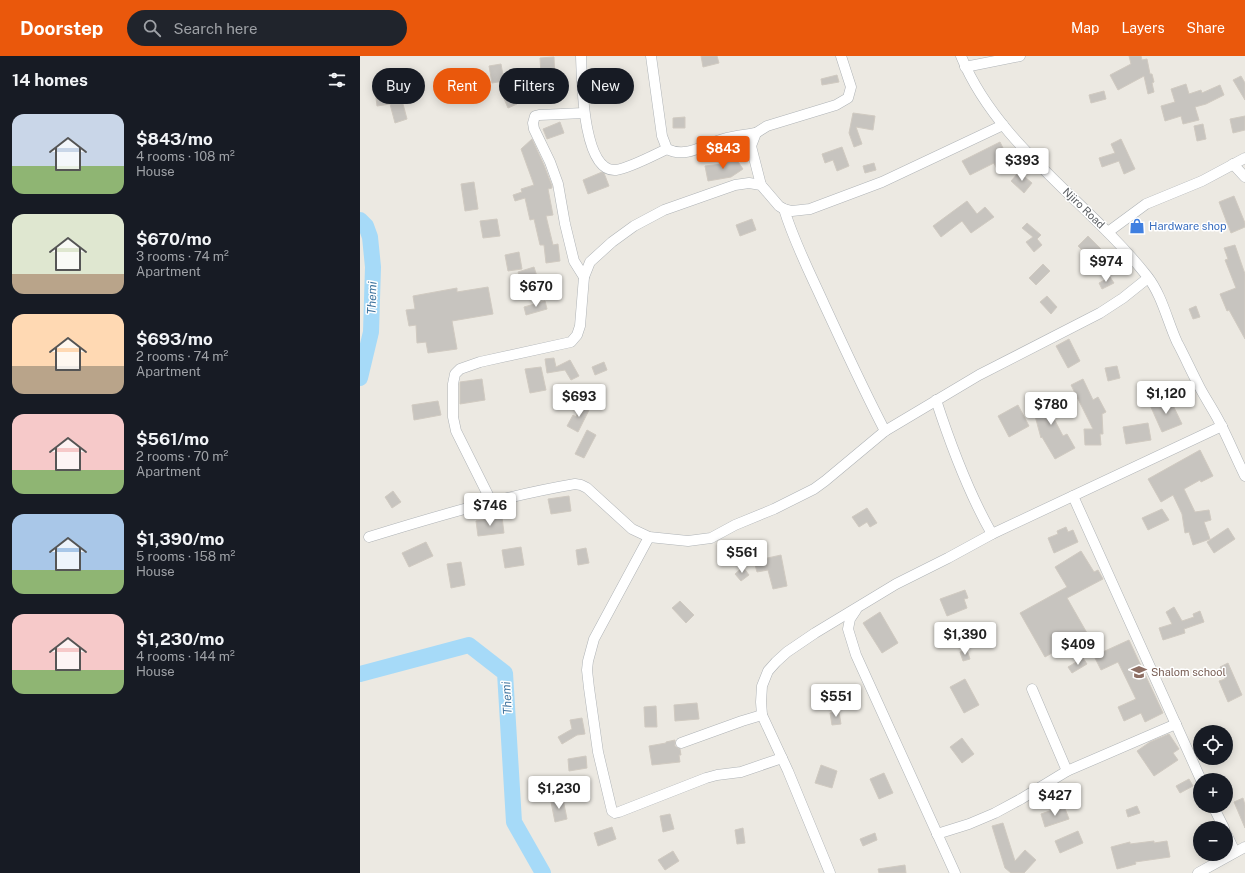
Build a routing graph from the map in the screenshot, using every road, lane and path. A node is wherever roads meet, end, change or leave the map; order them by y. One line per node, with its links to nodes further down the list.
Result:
1 (581, 56): 7 (street)
2 (651, 56): 10 (street)
3 (841, 56): 9 (street)
4 (961, 56): 6 (street, Njiro Road)
5 (1020, 56): 6 (street)
6 (966, 67): 8 (street, Njiro Road)
7 (584, 113): 10 (street); 17 (street)
8 (1003, 125): 15 (street); 16 (street, Njiro Road)
9 (756, 133): 10 (street); 14 (street)
10 (667, 149)
11 (1245, 158): 12 (street)
12 (1232, 164): 13 (street); 16 (street)
13 (1245, 177)
14 (761, 184): 15 (street); 17 (street)
15 (784, 209): 21 (street)
16 (1108, 232): 18 (street, Njiro Road)
17 (584, 277): 24 (street)
18 (1148, 278): 19 (street); 20 (street, Njiro Road)
19 (936, 400): 21 (street); 25 (street)
20 (1222, 426): 22 (street, Njiro Road); 23 (street)
21 (885, 431): 27 (street)
22 (1245, 476)
23 (1072, 496): 25 (street); 31 (street)
24 (492, 501): 26 (street); 27 (street)
25 (992, 534): 28 (street)
26 (369, 537)
27 (650, 537): 33 (street)
28 (858, 608): 30 (street); 36 (street)
29 (1032, 689): 34 (street)
30 (762, 715): 32 (street); 33 (street)
31 (1176, 724): 34 (street); 35 (street)
32 (681, 743)
33 (782, 758): 40 (street)
34 (1067, 771): 36 (street)
35 (1198, 773)
36 (937, 834): 41 (street)
37 (1245, 847): 39 (street)
38 (1233, 848): 39 (street)
39 (1235, 852): 42 (street)
40 (830, 873)
41 (955, 873)
42 (1198, 873)

